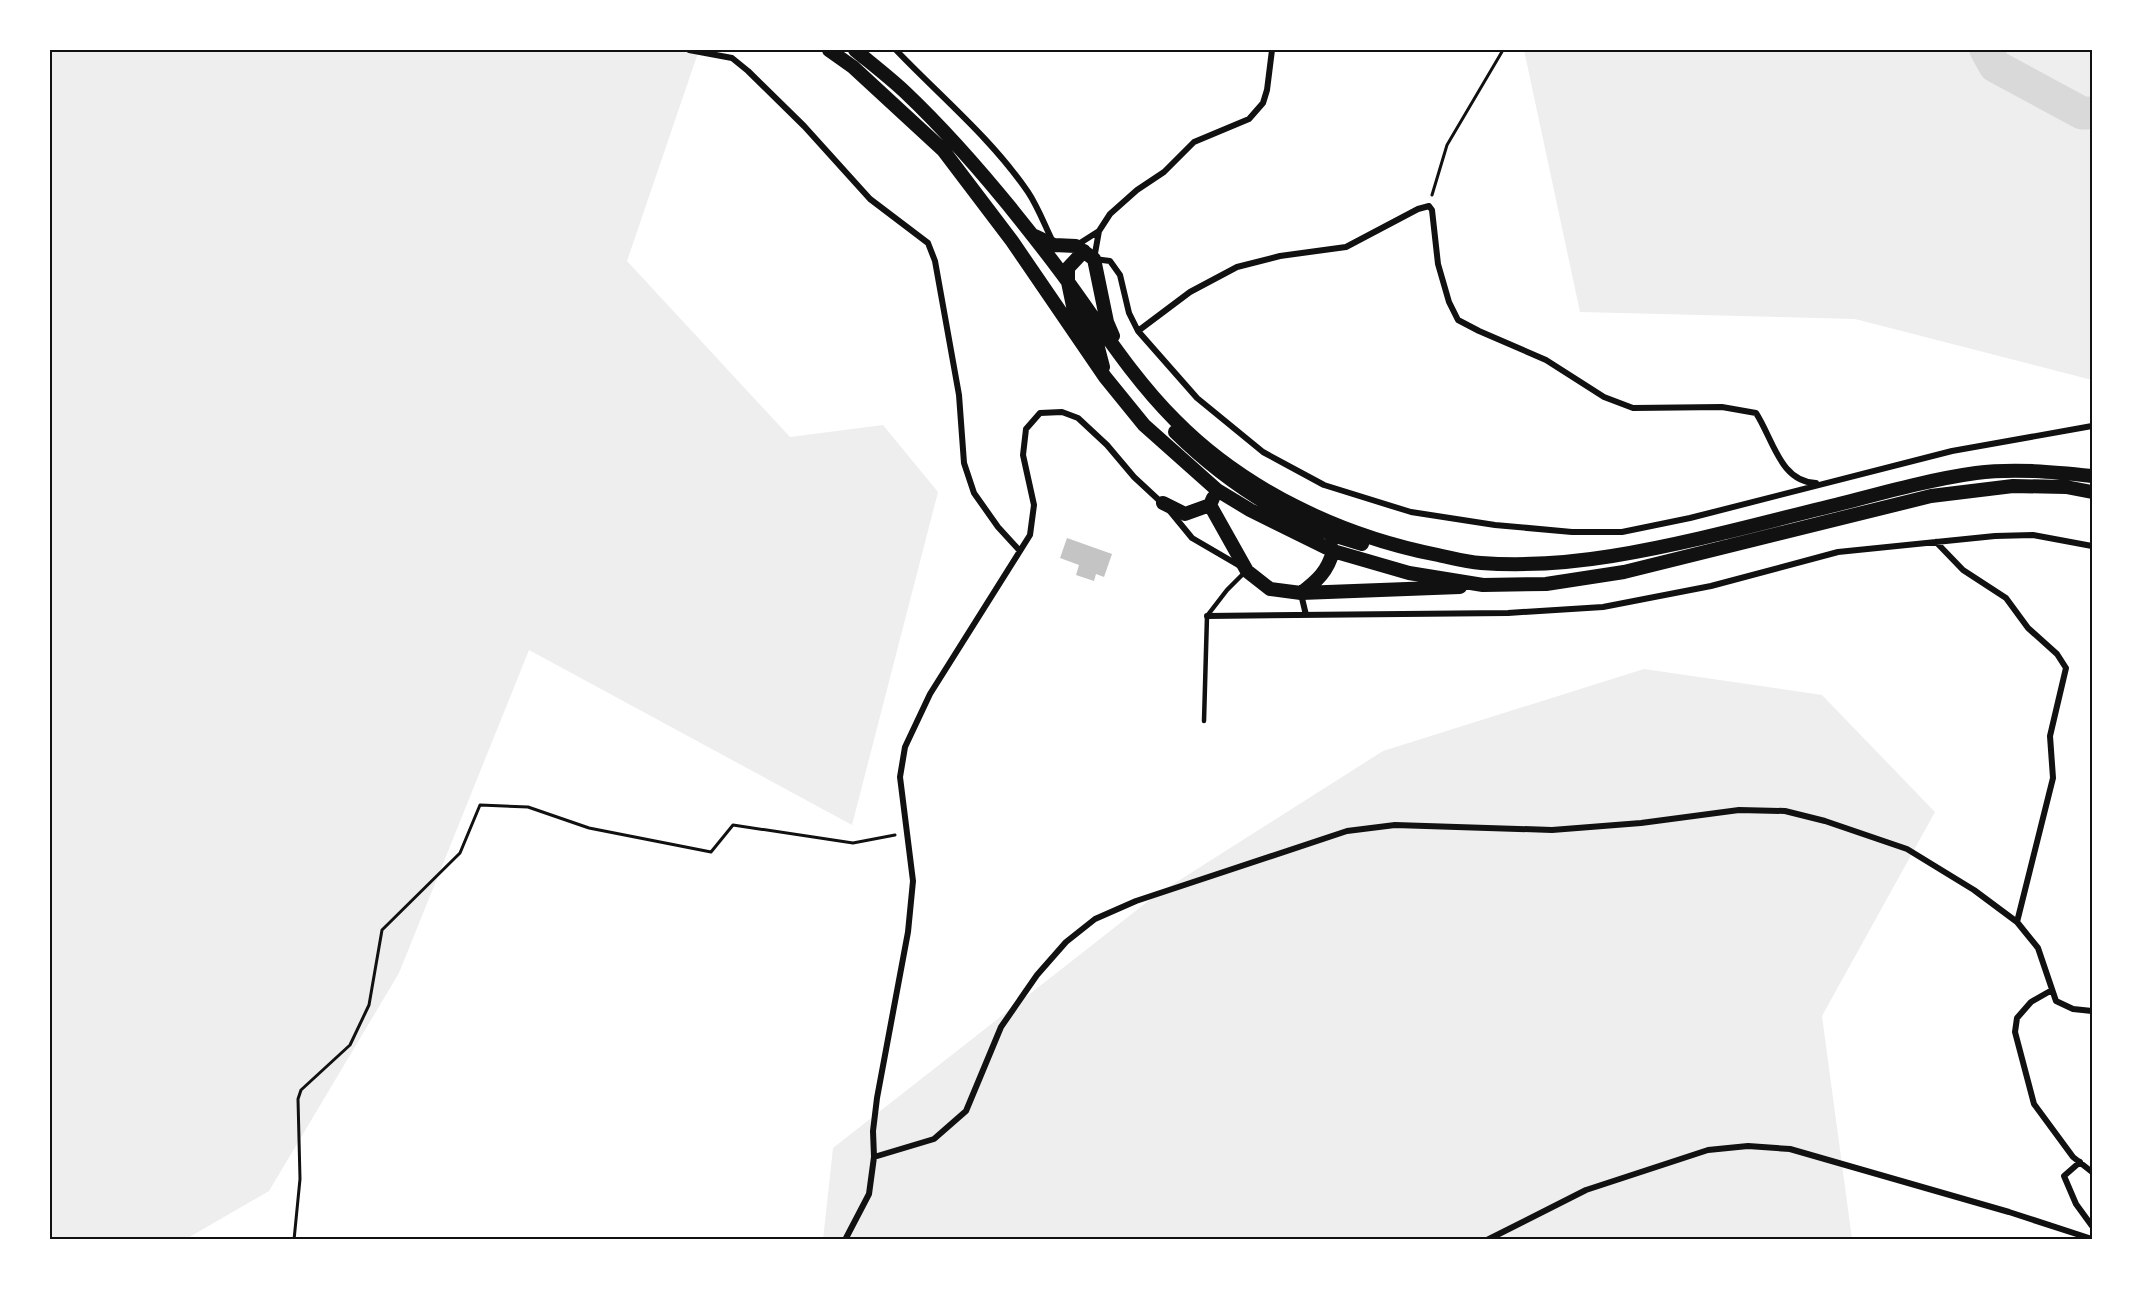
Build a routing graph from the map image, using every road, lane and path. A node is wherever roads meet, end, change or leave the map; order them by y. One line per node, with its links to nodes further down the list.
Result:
1 (689, 50): 28 (street)
2 (829, 50): 15 (main road)
3 (855, 50): 9 (main road)
4 (896, 50): 10 (street)
5 (1272, 50): 8 (street)
6 (1503, 50): 7 (path)
7 (1429, 206): 13 (street); 20 (street)
8 (1099, 231): 11 (street); 11 (street)
9 (1031, 234): 10 (main road); 12 (main road)
10 (1054, 245): 11 (main road)
11 (1085, 252): 12 (main road); 13 (street); 14 (main road)
12 (1068, 282): 14 (main road); 15 (main road)
13 (1138, 331): 20 (street)
14 (1127, 365): 16 (main road)
15 (1105, 377): 21 (main road)
16 (1143, 386): 19 (main road); 30 (main road)
17 (2092, 426): 20 (street)
18 (2092, 476): 30 (main road)
19 (1226, 477): 21 (main road); 25 (main road)
20 (1823, 484)
21 (1217, 490): 24 (main road); 29 (main road)
22 (2092, 492): 32 (main road)
23 (1163, 503): 24 (main road); 28 (street); 31 (street)
24 (1210, 505): 31 (main road)
25 (1322, 530): 29 (main road); 30 (main road)
26 (1936, 542): 27 (street); 34 (street); 38 (street)
27 (2092, 546)
28 (1020, 551): 37 (street)
29 (1333, 551): 32 (main road); 33 (main road)
30 (1479, 563)
31 (1247, 571): 33 (main road); 35 (lane)
32 (1483, 585): 33 (main road)
33 (1301, 593): 34 (street)
34 (1306, 615): 35 (street)
35 (1207, 616): 36 (lane)
36 (1204, 722)
37 (907, 832): 41 (street); 45 (path)
38 (2017, 922): 39 (street); 41 (street)
39 (2052, 990): 40 (street); 42 (street)
40 (2092, 1011)
41 (874, 1157): 46 (street)
42 (2080, 1162): 43 (street); 44 (street)
43 (2092, 1172)
44 (2092, 1226)
45 (294, 1239)
46 (845, 1239)
47 (1487, 1239): 48 (street)
48 (2092, 1239)

